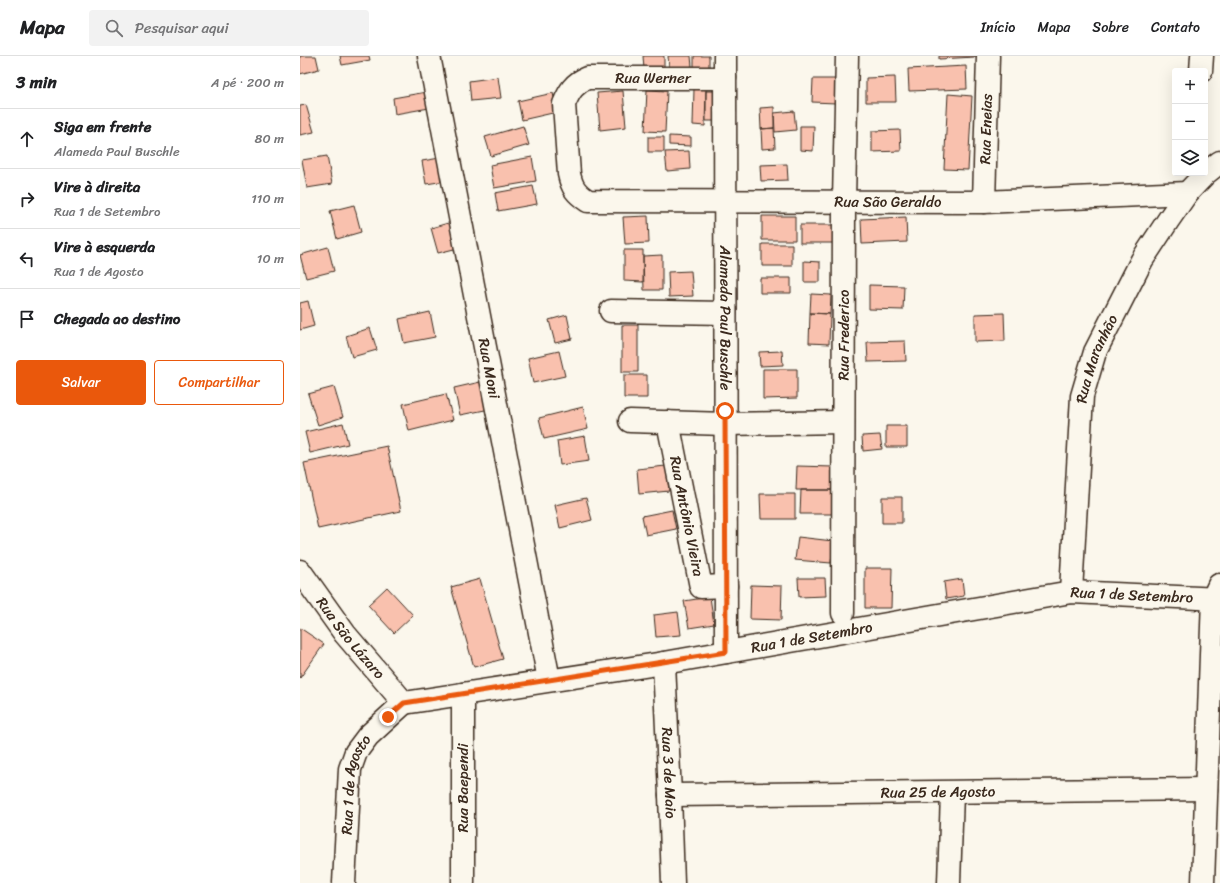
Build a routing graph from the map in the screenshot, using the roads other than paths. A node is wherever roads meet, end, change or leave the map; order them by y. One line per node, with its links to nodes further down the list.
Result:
1 (429, 56): 27 (street, Rua Moni)
2 (725, 56): 7 (street, Alameda Paul Buschle)
3 (847, 56): 12 (street, Rua Frederico)
4 (988, 56): 13 (street, Rua Eneias)
5 (1202, 56): 6 (street)
6 (1201, 68)
7 (725, 78): 10 (street, Alameda Paul Buschle); 11 (street, Rua Werner)
8 (1210, 166): 9 (street, Rua Maranhão)
9 (1187, 193): 13 (street, Rua São Geraldo); 22 (street, Rua Maranhão)
10 (725, 200): 11 (street, Rua São Geraldo); 12 (street, Rua São Geraldo); 15 (street, Alameda Paul Buschle)
11 (588, 201)
12 (844, 202): 13 (street, Rua São Geraldo); 18 (street, Rua Frederico)
13 (984, 202)
14 (611, 311): 15 (street)
15 (725, 313): 19 (street, Alameda Paul Buschle)
16 (630, 421): 17 (street)
17 (668, 422): 19 (street); 21 (street, Rua Antônio Vieira)
18 (842, 422): 19 (street); 24 (street, Rua Frederico)
19 (725, 424): 21 (street, Alameda Paul Buschle)
20 (300, 571): 29 (street, Rua São Lázaro)
21 (726, 586): 25 (street, Alameda Paul Buschle)
22 (1070, 592): 23 (street, Rua 1 de Setembro); 25 (street, Rua 1 de Setembro)
23 (1218, 594): 30 (street)
24 (843, 613)
25 (726, 652): 26 (street, Rua 1 de Setembro)
26 (664, 663): 27 (street, Rua 1 de Setembro); 32 (street, Rua 3 de Maio)
27 (549, 680): 28 (street, Rua 1 de Setembro)
28 (463, 694): 29 (street, Rua 1 de Setembro); 34 (street, Rua Baependi)
29 (404, 703): 33 (street, Rua 1 de Agosto)
30 (1206, 789): 31 (street, Rua 25 de Agosto); 37 (street)
31 (952, 793): 32 (street, Rua 25 de Agosto); 36 (street)
32 (670, 795): 35 (street, Rua 3 de Maio)
33 (344, 883)
34 (463, 883)
35 (673, 883)
36 (949, 883)
37 (1203, 883)

